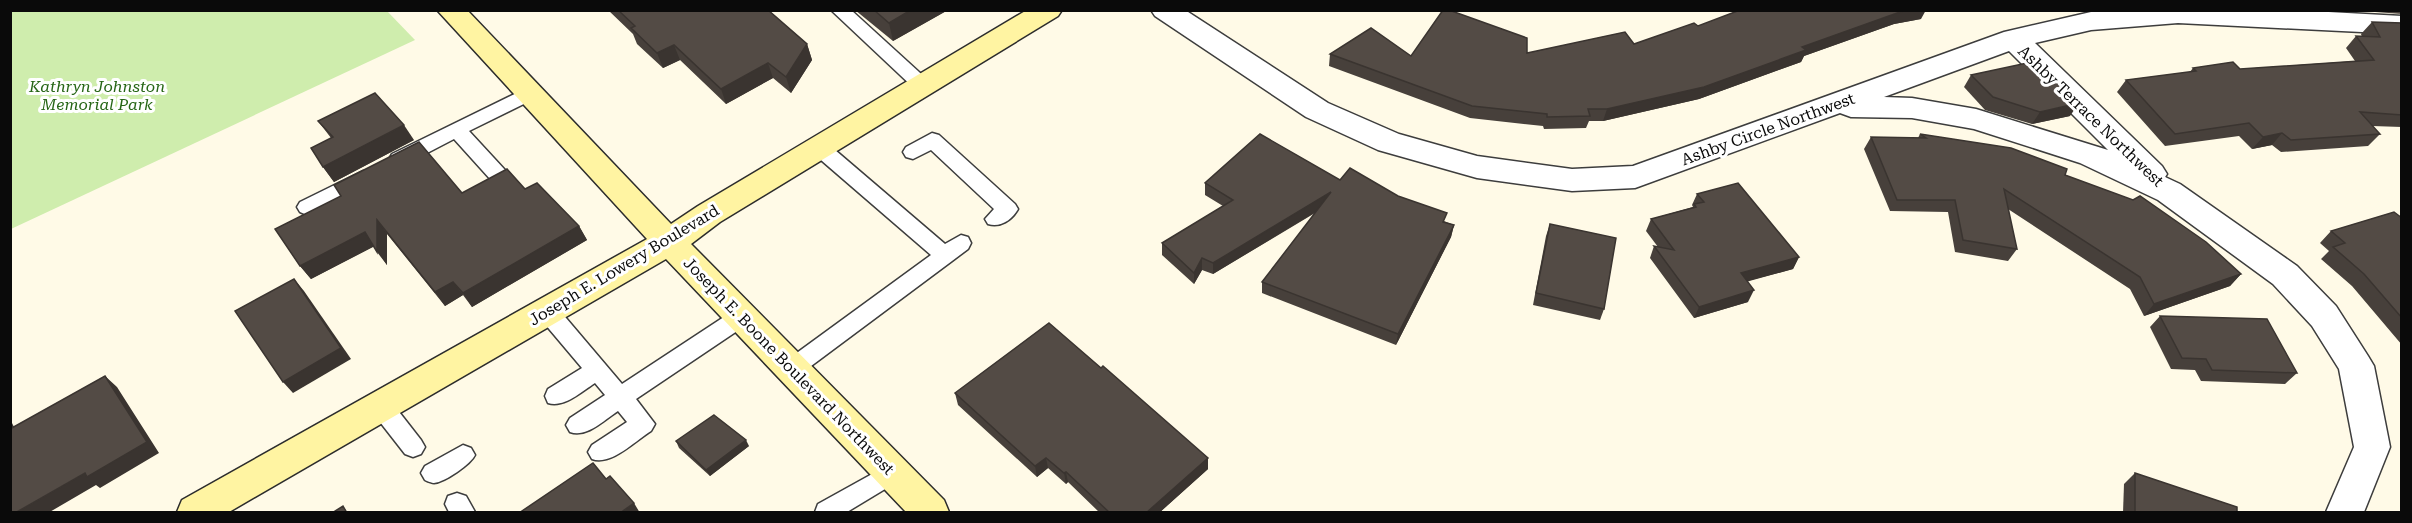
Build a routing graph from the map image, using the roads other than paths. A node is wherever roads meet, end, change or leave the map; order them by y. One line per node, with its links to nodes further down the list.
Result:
1 (451, 10): 8 (main road, Joseph E. Boone Boulevard Northwest)
2 (840, 10): 7 (lane)
3 (1048, 10): 7 (main road, Joseph E. Lowery Boulevard)
4 (1165, 10): 9 (street, Ashby Circle Northwest)
5 (2402, 25): 6 (street, Ashby Circle Northwest)
6 (2014, 39): 9 (street, Ashby Circle Northwest); 14 (street, Ashby Terrace Northwest)
7 (923, 86): 11 (main road, Joseph E. Lowery Boulevard)
8 (529, 93): 10 (lane); 17 (main road, Joseph E. Boone Boulevard Northwest)
9 (1834, 106): 14 (street, Ashby Terrace Northwest)
10 (456, 129): 13 (lane); 15 (lane)
11 (820, 149): 17 (main road, Joseph E. Lowery Boulevard); 20 (lane)
12 (913, 152): 16 (lane)
13 (498, 175)
14 (2169, 192): 34 (street, Ashby Terrace Northwest)
15 (307, 207)
16 (995, 219)
17 (669, 242): 18 (main road, Joseph E. Lowery Boulevard); 19 (main road, Joseph E. Boone Boulevard Northwest)
18 (547, 311): 21 (lane); 24 (main road, Joseph E. Lowery Boulevard)
19 (741, 317): 20 (main road, Joseph E. Boone Boulevard Northwest); 23 (lane)
20 (791, 369): 30 (main road, Joseph E. Boone Boulevard Northwest)
21 (597, 370): 22 (lane); 23 (lane)
22 (556, 396)
23 (620, 397): 25 (lane); 27 (lane)
24 (381, 406): 26 (lane); 31 (main road, Joseph E. Lowery Boulevard)
25 (578, 424)
26 (413, 447)
27 (600, 452)
28 (463, 455): 29 (lane)
29 (434, 473)
30 (892, 473): 32 (lane); 33 (main road, Joseph E. Boone Boulevard Northwest)
31 (196, 513)
32 (827, 513)
33 (930, 513)
34 (2346, 513)

